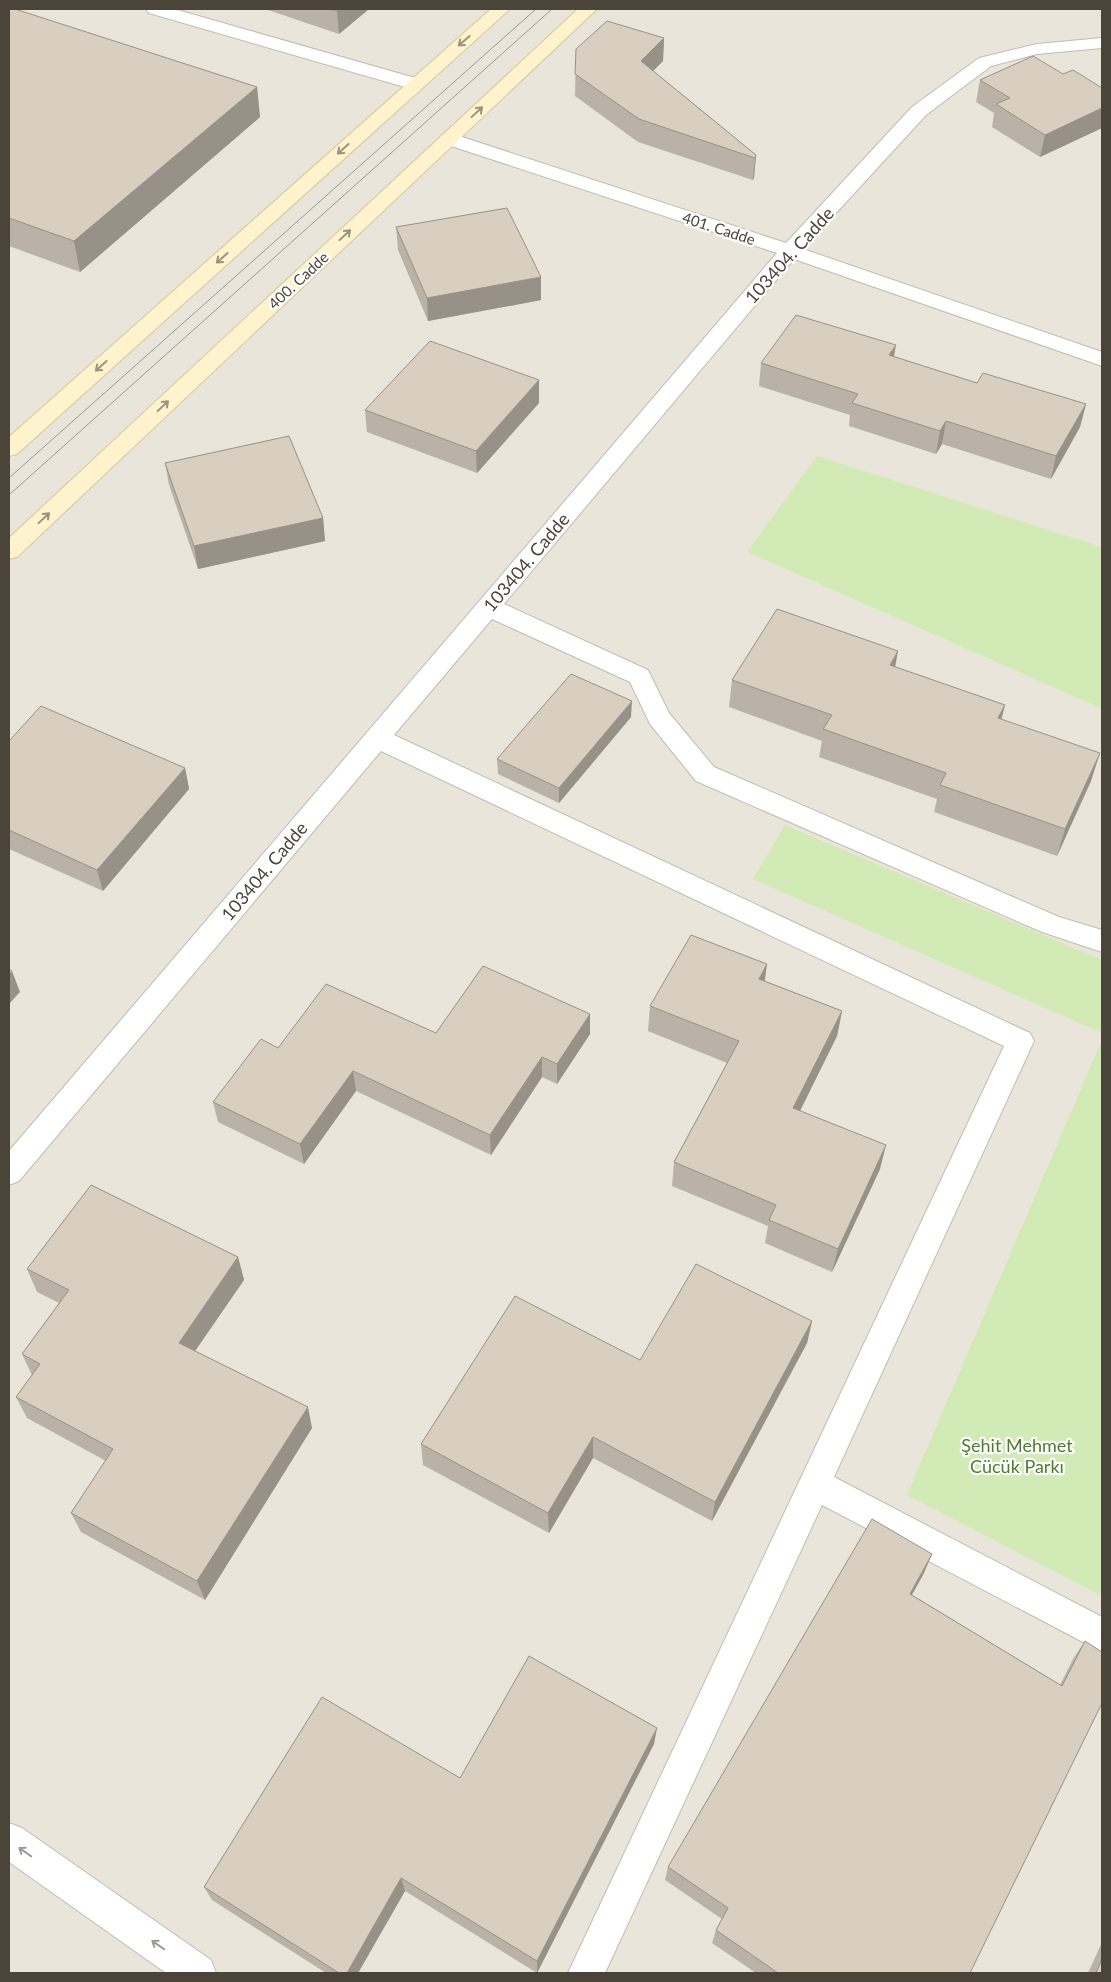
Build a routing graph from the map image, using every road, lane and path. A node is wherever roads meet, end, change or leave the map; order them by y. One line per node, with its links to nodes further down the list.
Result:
1 (155, 9): 5 (street)
2 (501, 9): 5 (main road, one-way to 5)
3 (588, 9): 6 (main road, 400. Cadde, one-way to 3)
4 (1102, 43): 7 (street, 103404. Cadde)
5 (416, 84): 9 (main road, one-way to 9)
6 (449, 139): 7 (street, 401. Cadde); 10 (main road, 400. Cadde, one-way to 6)
7 (790, 251): 8 (street, 401. Cadde); 11 (street, 103404. Cadde)
8 (1102, 359)
9 (9, 449)
10 (9, 551)
11 (488, 606): 12 (street, 103404. Cadde); 13 (street)
12 (377, 738): 14 (street, 103404. Cadde); 15 (street)
13 (1102, 941)
14 (9, 1172)
15 (816, 1484): 16 (street); 19 (street)
16 (1102, 1635)
17 (9, 1841): 18 (street, one-way to 17)
18 (198, 1973)
19 (586, 1973)

